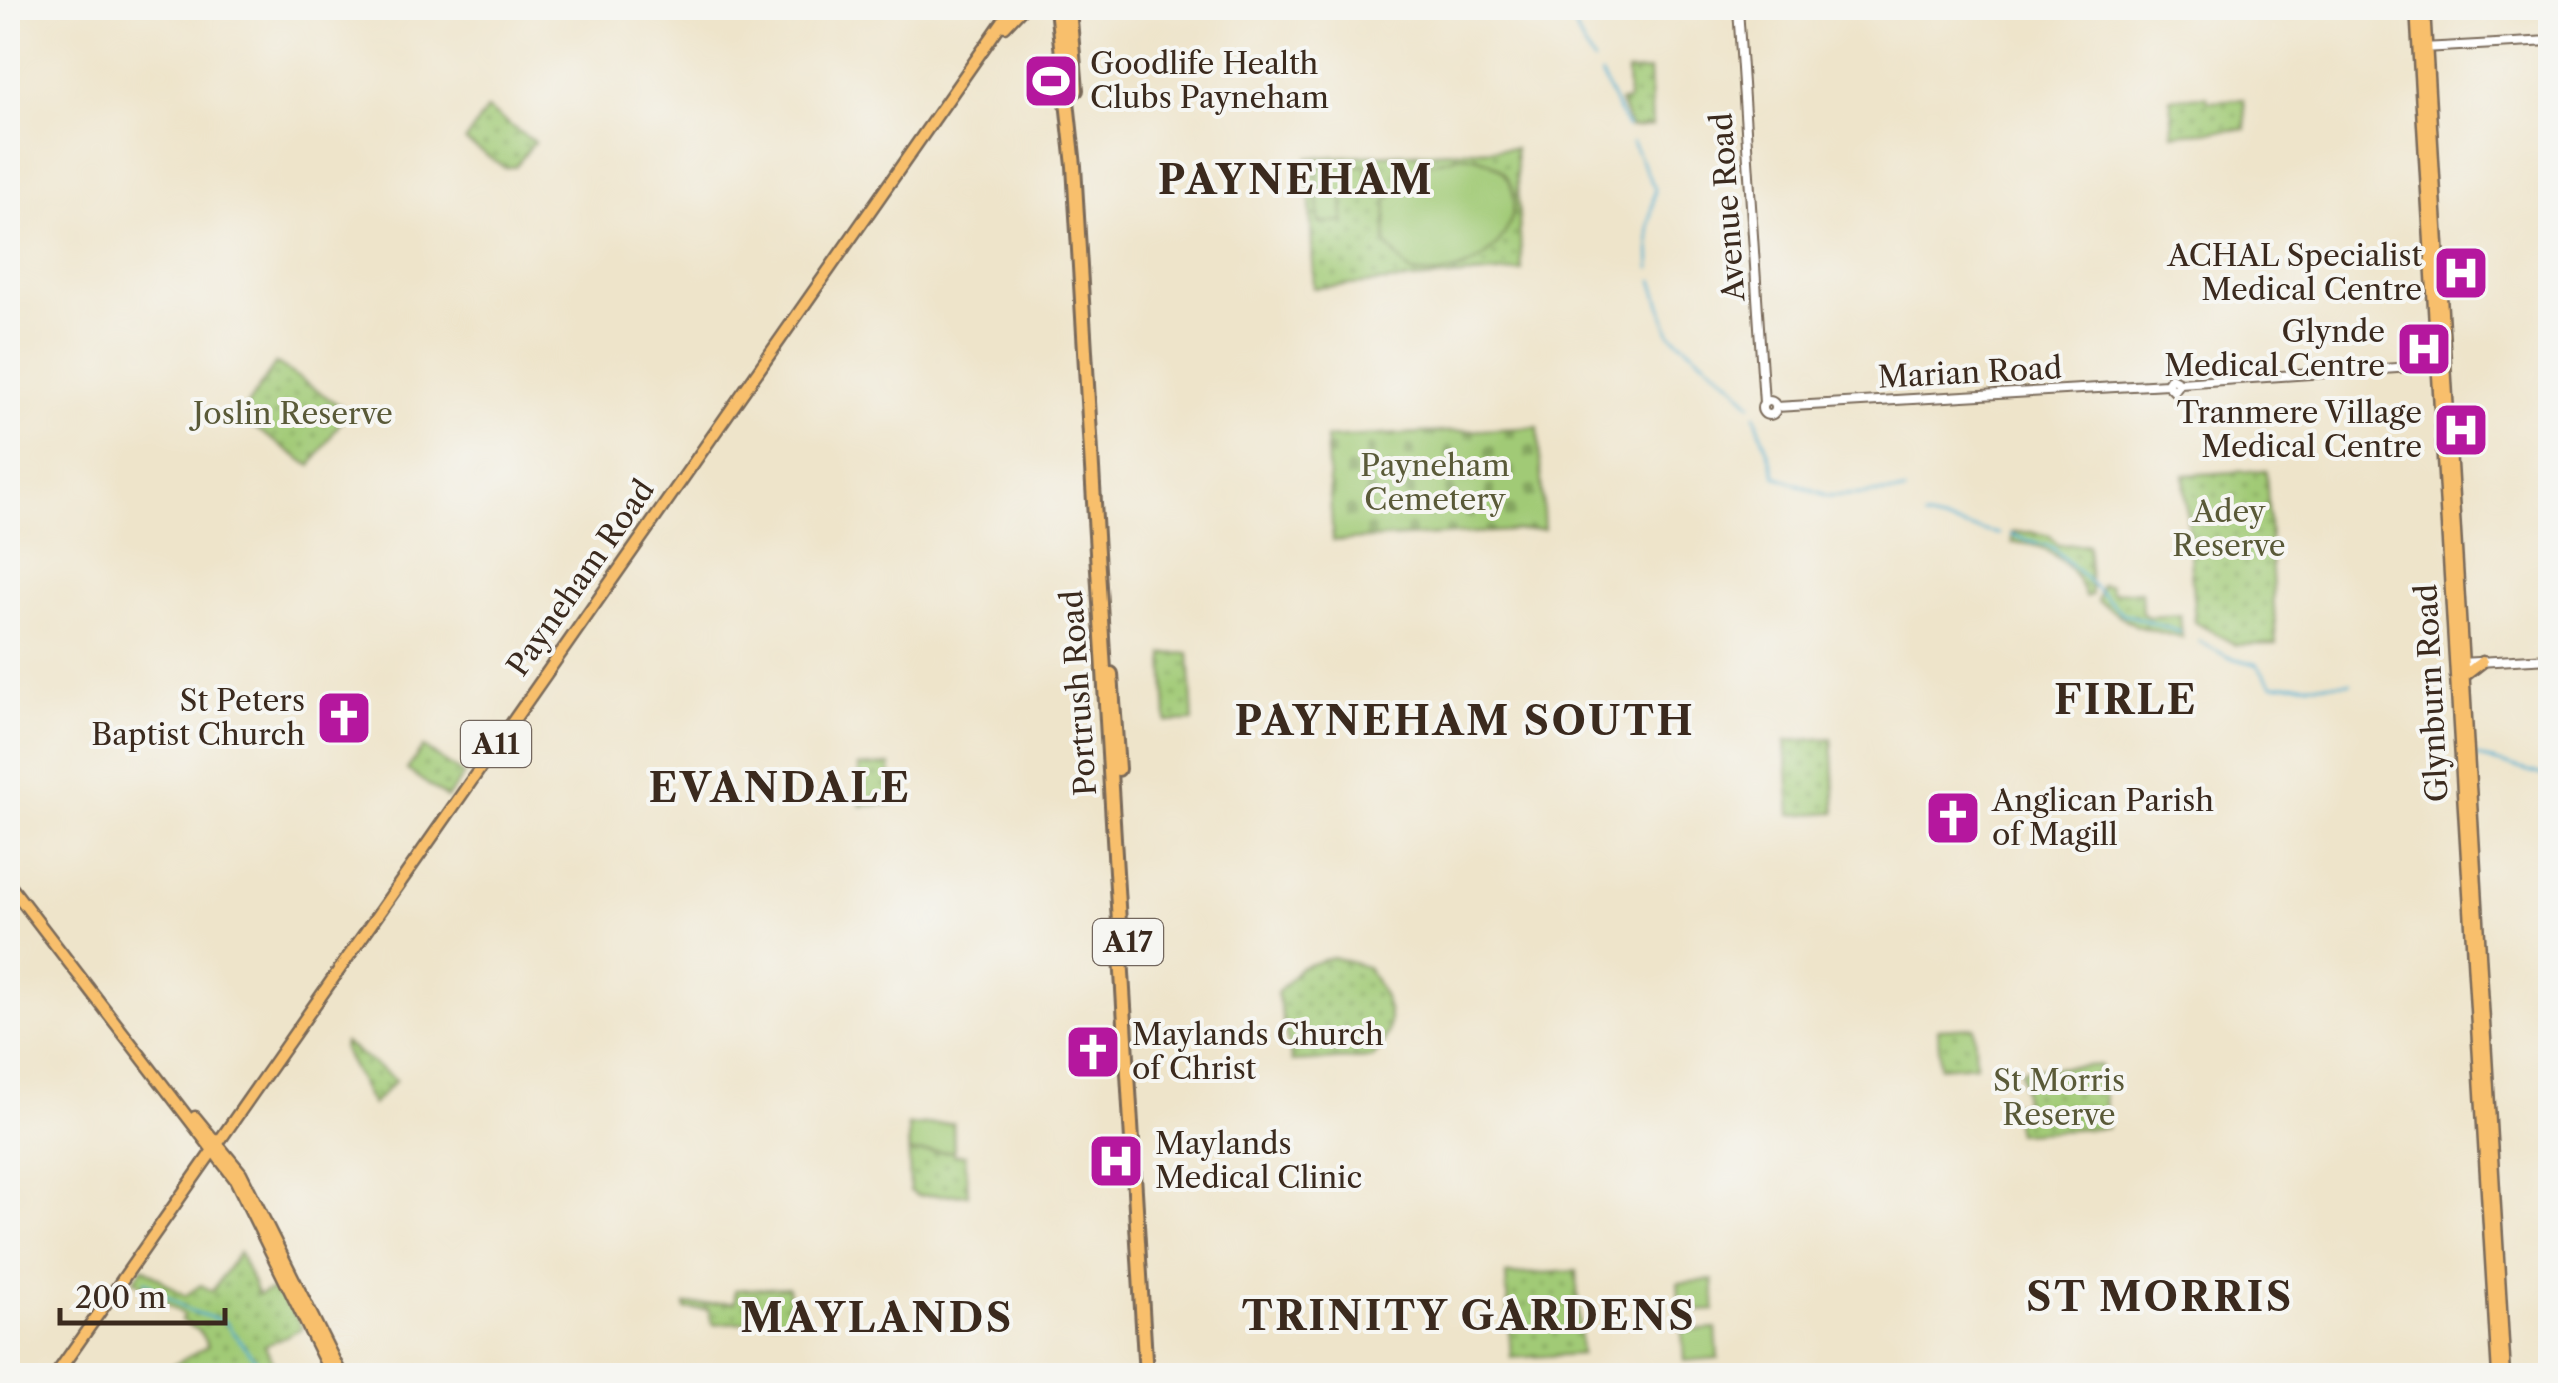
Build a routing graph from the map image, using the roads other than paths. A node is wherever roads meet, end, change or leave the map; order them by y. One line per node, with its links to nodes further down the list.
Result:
1 (1012, 8): 9 (main road, Payneham Road / A11)
2 (1022, 8): 9 (main road, Payneham Road / A11)
3 (1057, 8): 18 (highway, Portrush Road / A17)
4 (1070, 8): 19 (highway, Portrush Road / A17)
5 (1738, 8): 11 (street, Avenue Road)
6 (2420, 8): 8 (main road, Glynburn Road)
7 (2550, 41): 8 (street)
8 (2423, 48): 10 (main road, Glynburn Road)
9 (978, 57): 24 (main road, Payneham Road / A11)
10 (2441, 365): 11 (street, Marian Road); 12 (main road, Glynburn Road); 13 (main road, Glynburn Road)
11 (1776, 408)
12 (2454, 500): 13 (main road); 16 (main road, Glynburn Road)
13 (2447, 522): 16 (main road, Glynburn Road)
14 (2550, 658): 15 (street)
15 (2482, 662): 16 (street); 17 (main road)
16 (2459, 663): 17 (main road, Glynburn Road); 29 (main road, Glynburn Road)
17 (2464, 676): 29 (main road, Glynburn Road)
18 (1105, 718): 19 (highway); 20 (highway, Portrush Road / A17)
19 (1116, 733): 20 (highway); 28 (highway, Portrush Road / A17)
20 (1108, 749): 28 (highway, Portrush Road / A17)
21 (8, 883): 22 (main road)
22 (179, 1104): 23 (main road); 25 (main road)
23 (194, 1116): 24 (main road); 25 (main road)
24 (234, 1118): 25 (main road, Payneham Road / A11)
25 (215, 1146): 26 (main road); 27 (main road, Payneham Road / A11)
26 (336, 1372)
27 (55, 1376)
28 (1150, 1376)
29 (2501, 1376)

